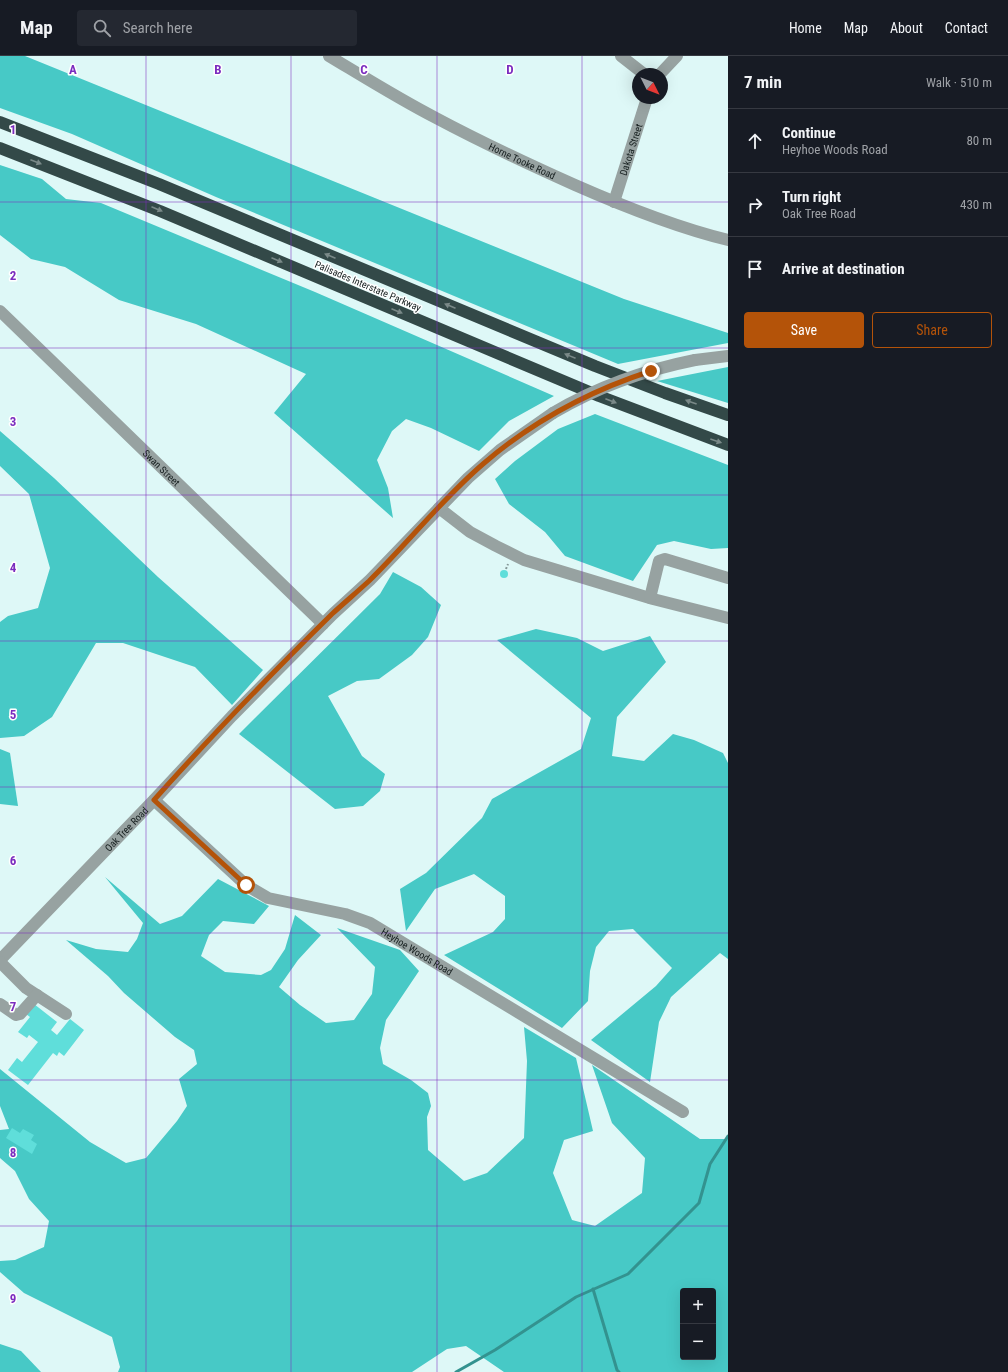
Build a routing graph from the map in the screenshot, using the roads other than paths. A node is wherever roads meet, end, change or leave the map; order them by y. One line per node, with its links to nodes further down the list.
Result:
1 (328, 56): 9 (street, Horne Tooke Road)
2 (621, 56): 4 (street)
3 (678, 56): 5 (street)
4 (636, 68)
5 (666, 68)
6 (645, 104): 9 (street, Dakota Street)
7 (0, 122): 13 (highway, Palisades Interstate Parkway, one-way to 7)
8 (0, 148): 14 (highway, Palisades Interstate Parkway, one-way to 14)
9 (614, 202): 10 (street, Horne Tooke Road)
10 (728, 240)
11 (0, 311): 19 (street, Swan Street)
12 (728, 356): 15 (street, Oak Tree Road, bridge)
13 (728, 415)
14 (728, 445)
15 (439, 508): 17 (street); 19 (street, Oak Tree Road)
16 (728, 578): 17 (street)
17 (650, 598): 18 (street)
18 (728, 618)
19 (323, 624): 20 (street, Oak Tree Road)
20 (154, 800): 21 (street, Oak Tree Road); 25 (street, Heyhoe Woods Road)
21 (0, 961): 22 (street)
22 (37, 995): 23 (street); 24 (street)
23 (0, 1004)
24 (66, 1014)
25 (684, 1112)

